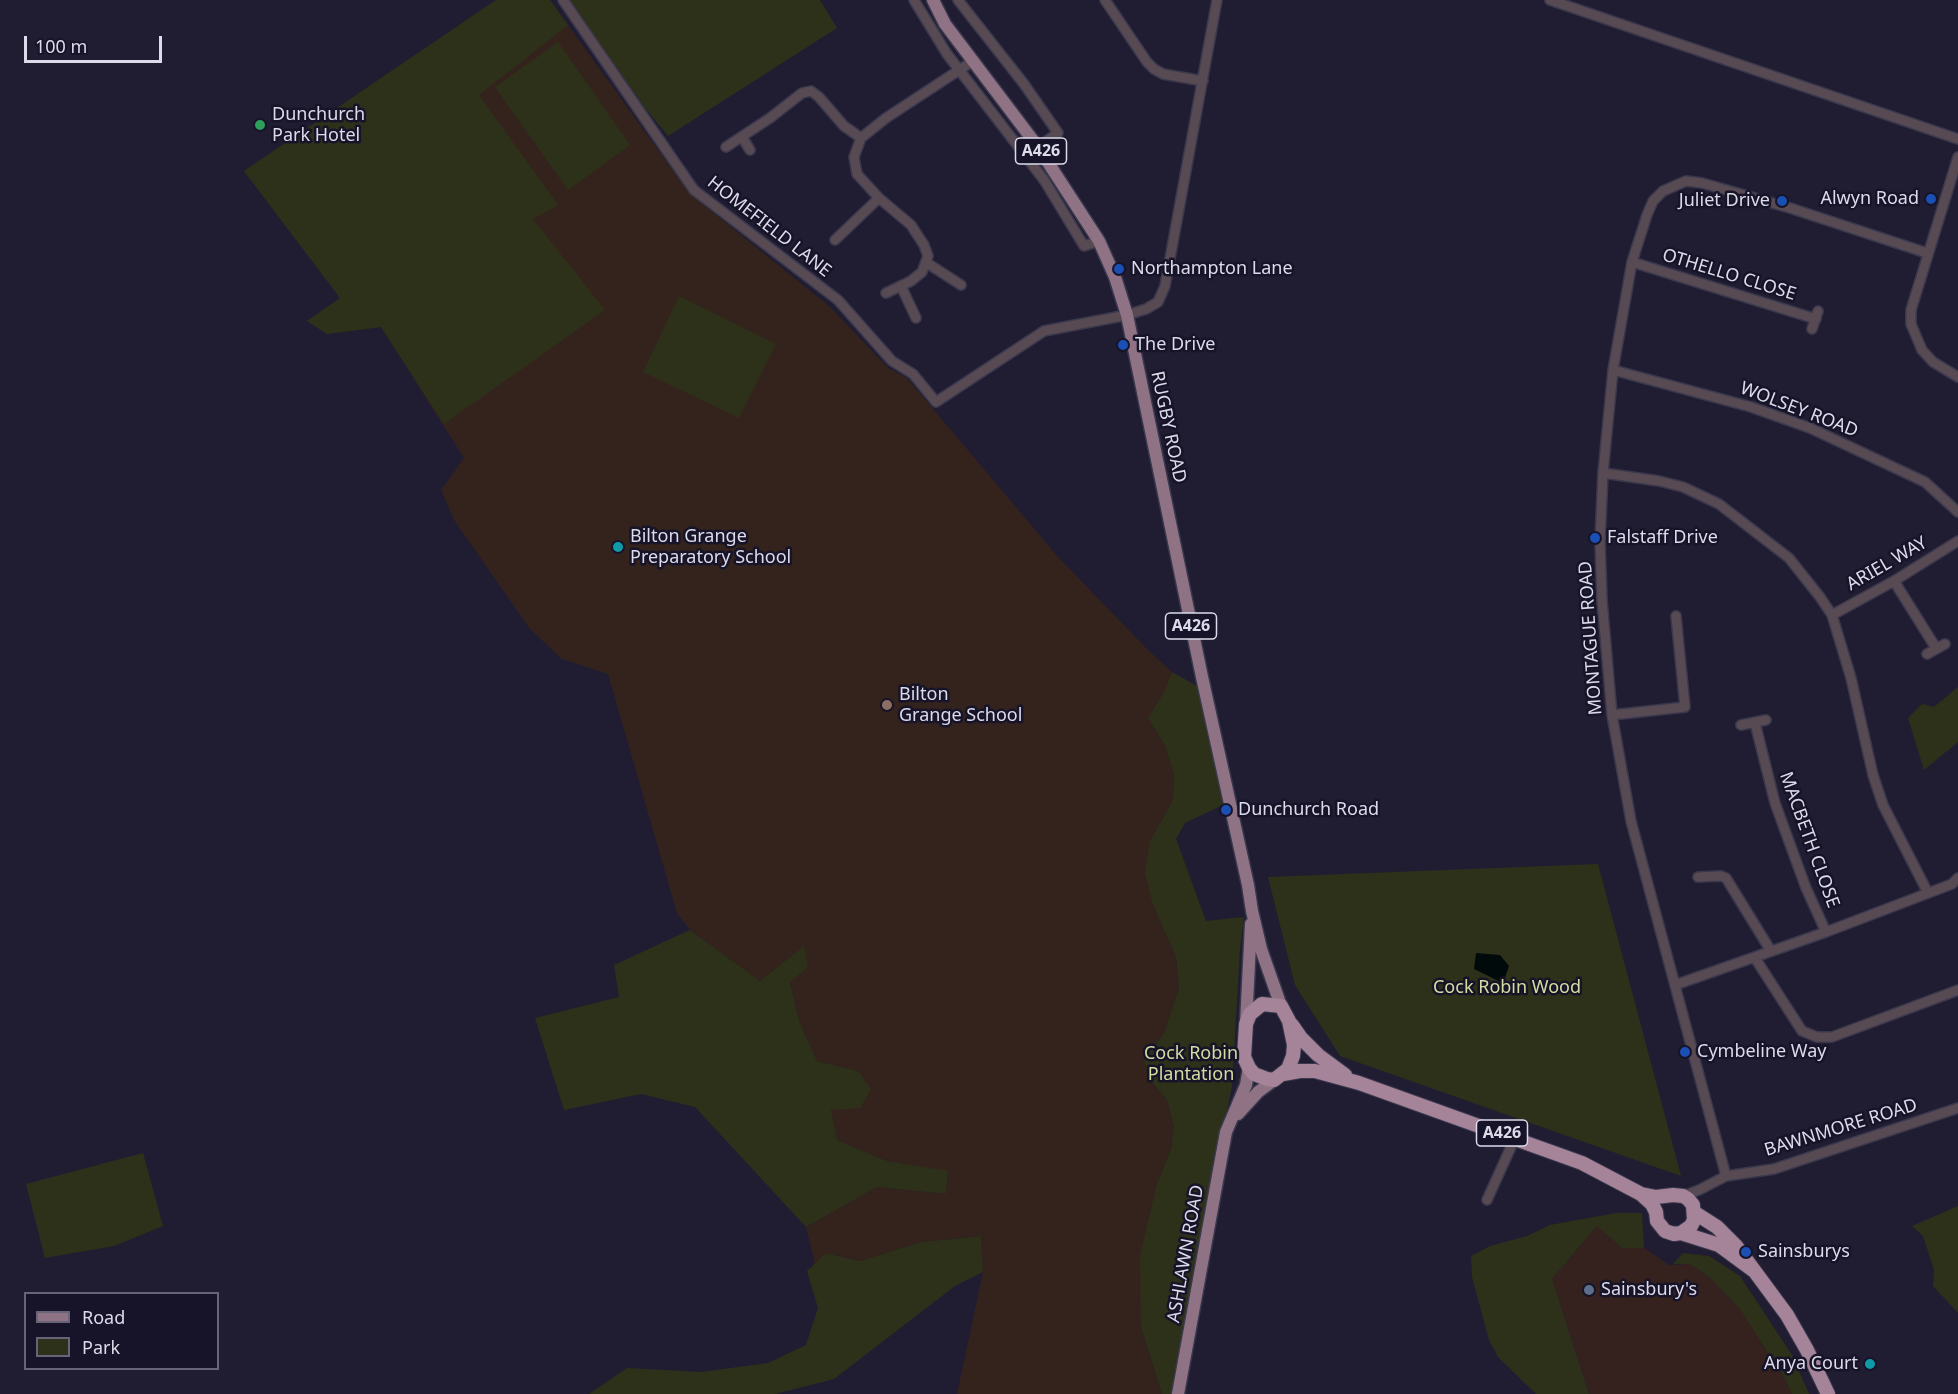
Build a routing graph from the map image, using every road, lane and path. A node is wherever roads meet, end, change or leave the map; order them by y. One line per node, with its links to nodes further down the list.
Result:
1 (563, 0): 30 (street, HOMEFIELD LANE)
2 (914, 0): 9 (street)
3 (933, 0): 8 (main road, RUGBY ROAD / A426)
4 (958, 0): 17 (street)
5 (1105, 0): 12 (street)
6 (1217, 0): 12 (street)
7 (1550, 0): 15 (street)
8 (960, 44): 9 (street); 10 (main road, RUGBY ROAD / A426)
9 (947, 54): 11 (street)
10 (974, 61): 11 (street); 17 (main road, RUGBY ROAD / A426)
11 (960, 70): 14 (street); 23 (street)
12 (1203, 81): 30 (street)
13 (742, 137): 14 (street); 16 (street); 18 (street)
14 (861, 138): 21 (street)
15 (1958, 139)
16 (726, 147)
17 (1038, 147): 23 (main road, RUGBY ROAD / A426)
18 (750, 150)
19 (1958, 157): 20 (street)
20 (1956, 172): 24 (street)
21 (879, 198): 22 (street); 26 (street)
22 (834, 240)
23 (1098, 241): 30 (main road, RUGBY ROAD / A426)
24 (1927, 253): 25 (street, MONTAGUE ROAD); 34 (street)
25 (1632, 262): 32 (street, OTHELLO CLOSE); 33 (street, MONTAGUE ROAD)
26 (927, 263): 27 (street); 28 (street)
27 (961, 285)
28 (901, 286): 29 (street); 31 (street)
29 (886, 293)
30 (1127, 315): 49 (main road, RUGBY ROAD / A426)
31 (916, 318)
32 (1812, 329)
33 (1613, 370): 35 (street, MONTAGUE ROAD); 36 (street, WOLSEY ROAD)
34 (1958, 377)
35 (1603, 473): 39 (street); 42 (street, MONTAGUE ROAD)
36 (1958, 512)
37 (1958, 541): 38 (street, ARIEL WAY)
38 (1894, 581): 39 (street, ARIEL WAY); 41 (street)
39 (1832, 615): 48 (street)
40 (1676, 616): 42 (street)
41 (1927, 654)
42 (1612, 715): 53 (street, MONTAGUE ROAD)
43 (1766, 720): 44 (street)
44 (1755, 723): 45 (street); 50 (street, MACBETH CLOSE)
45 (1741, 725)
46 (1698, 877): 51 (street)
47 (1956, 884): 48 (street)
48 (1928, 893): 50 (street)
49 (1252, 911): 55 (main road, A426); 57 (main road)
50 (1826, 932): 51 (street)
51 (1771, 951): 52 (street)
52 (1755, 958): 53 (street); 54 (street)
53 (1675, 985): 64 (street, MONTAGUE ROAD)
54 (1958, 990)
55 (1281, 1006): 56 (highway); 57 (highway)
56 (1289, 1021): 59 (highway); 60 (highway, A426)
57 (1246, 1024): 58 (highway)
58 (1249, 1068): 59 (highway); 62 (main road, ASHLAWN ROAD)
59 (1278, 1077): 60 (highway, A426); 62 (main road, ASHLAWN ROAD)
60 (1359, 1083): 63 (highway, A426)
61 (1958, 1108): 64 (street, BAWNMORE ROAD)
62 (1232, 1121): 72 (main road, ASHLAWN ROAD)
63 (1515, 1138): 65 (highway, A426); 67 (street)
64 (1726, 1176): 68 (street, BAWNMORE ROAD)
65 (1641, 1194): 66 (highway, A426); 69 (highway, A426)
66 (1666, 1197): 68 (highway, A426); 69 (highway)
67 (1487, 1200)
68 (1690, 1204): 70 (highway); 71 (highway, A426)
69 (1656, 1212): 70 (highway, A426)
70 (1681, 1233): 71 (highway, A426)
71 (1753, 1270): 73 (highway, A426)
72 (1178, 1394)
73 (1828, 1394)

